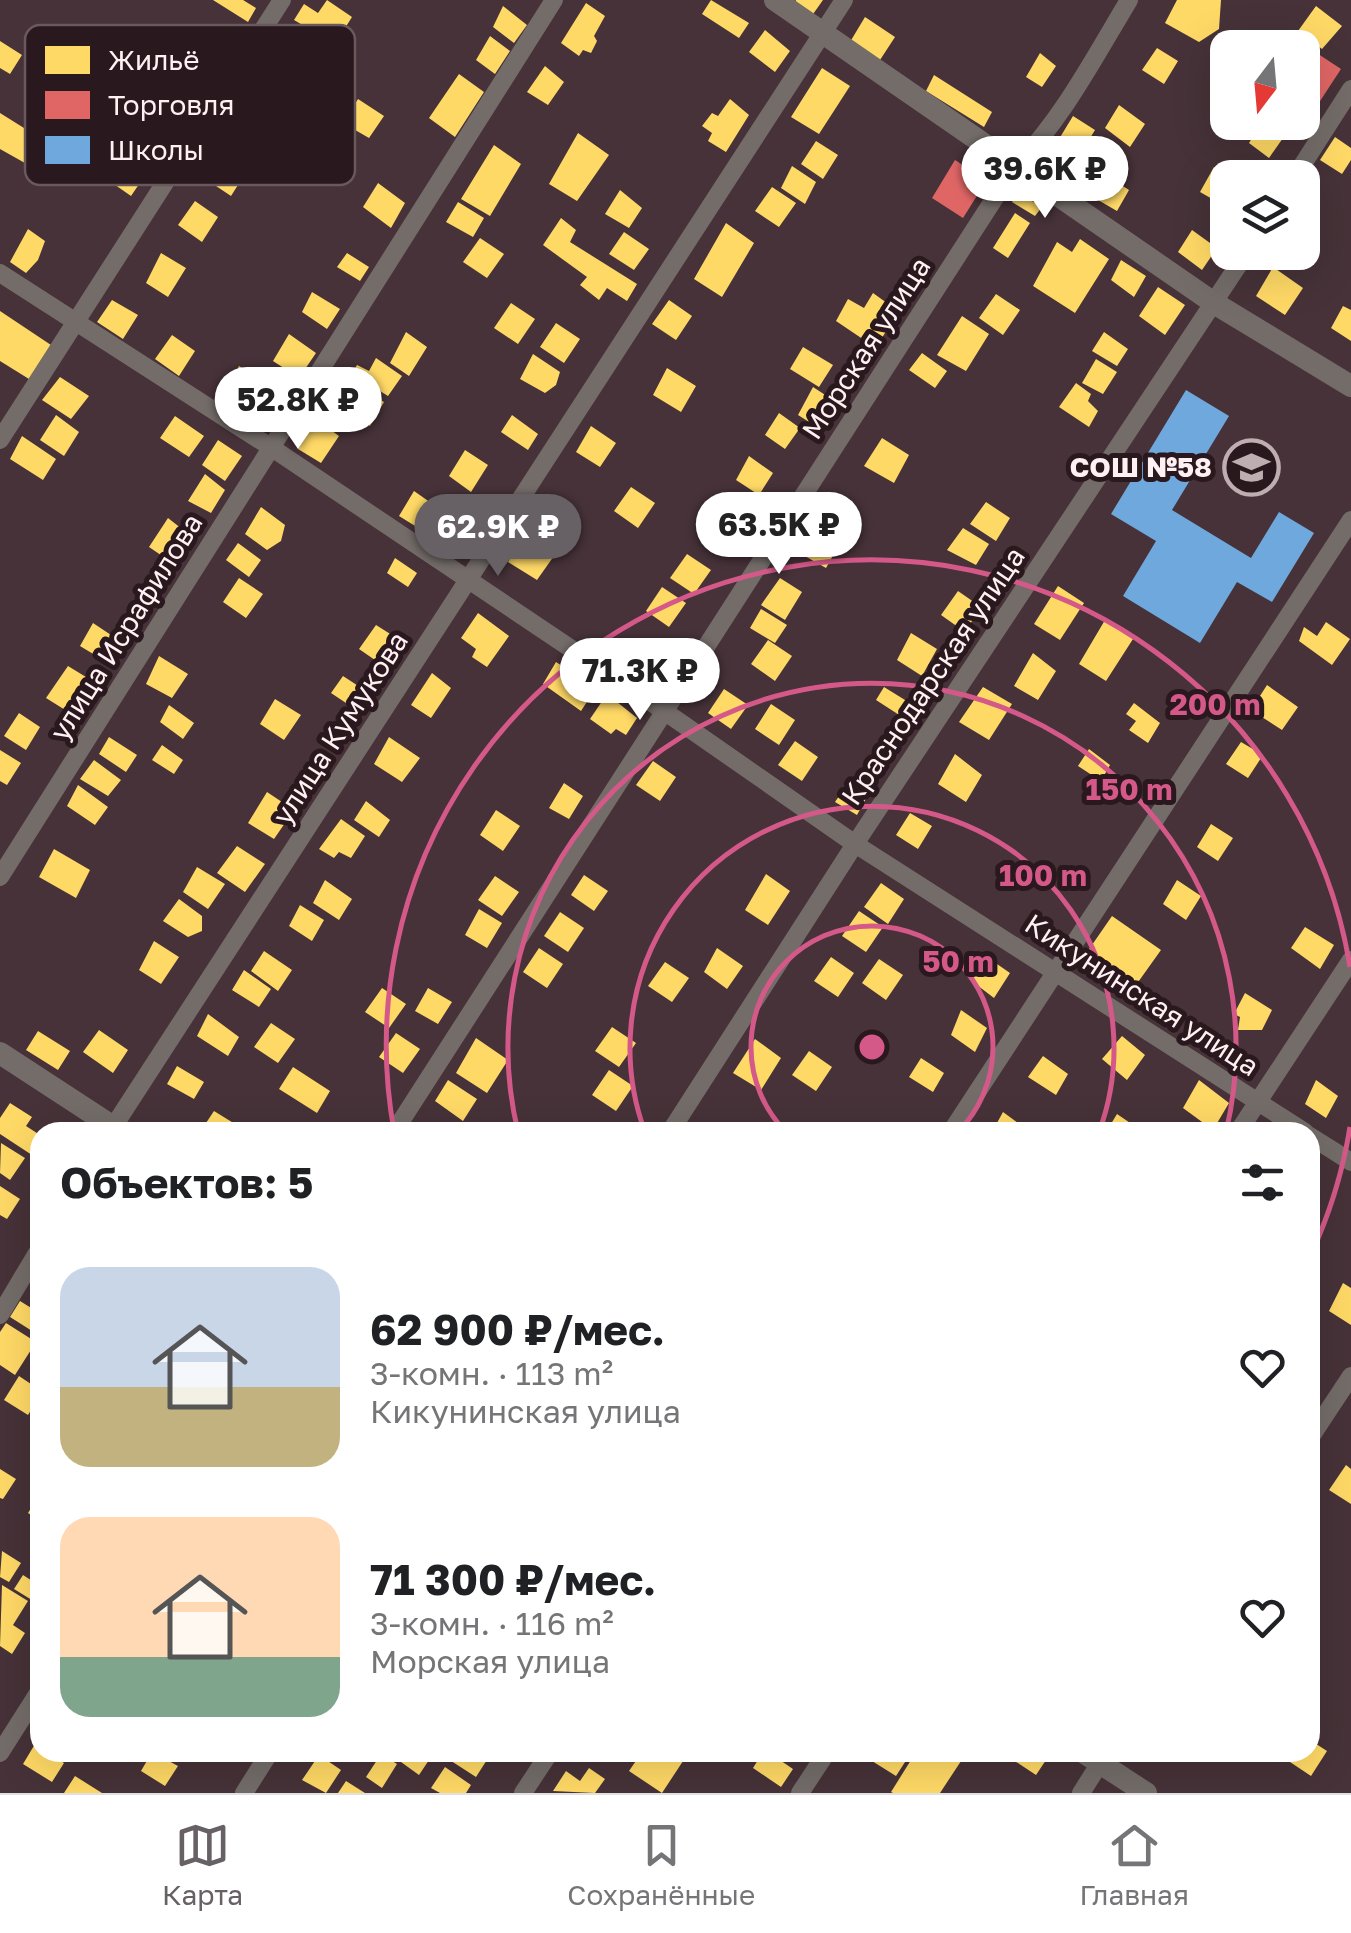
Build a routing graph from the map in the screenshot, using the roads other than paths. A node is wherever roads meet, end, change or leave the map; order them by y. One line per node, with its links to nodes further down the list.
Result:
1 (282, 0): 6 (street)
2 (554, 0): 18 (street, улица Исрафилова)
3 (776, 0): 7 (street)
4 (844, 0): 7 (street, улица Кумукова)
5 (1129, 0): 10 (street, Морская улица)
6 (266, 25)
7 (823, 32): 10 (street); 20 (street, улица Кумукова)
8 (1351, 89): 9 (street)
9 (1306, 160)
10 (1014, 168): 14 (street); 21 (street, Морская улица)
11 (164, 185): 15 (street)
12 (1235, 270): 14 (street, Краснодарская улица)
13 (0, 273): 15 (street, Кикунинская улица)
14 (1214, 304): 16 (street); 22 (street, Краснодарская улица)
15 (77, 322): 17 (street); 18 (street, Кикунинская улица)
16 (1351, 386)
17 (0, 440)
18 (272, 448): 20 (street, Кикунинская улица); 23 (street, улица Исрафилова)
19 (1351, 520): 25 (street)
20 (468, 580): 21 (street, Кикунинская улица); 29 (street, улица Кумукова)
21 (664, 711): 22 (street, Кикунинская улица); 30 (street, Морская улица)
22 (855, 844): 25 (street, Кикунинская улица); 31 (street, Краснодарская улица)
23 (0, 876)
24 (1351, 960): 27 (street)
25 (1053, 972): 27 (street, Кикунинская улица); 32 (street)
26 (0, 1053): 28 (street)
27 (1258, 1102): 33 (street); 34 (street, Кикунинская улица)
28 (102, 1122)
29 (121, 1122)
30 (400, 1122)
31 (676, 1122)
32 (957, 1122)
33 (1245, 1122)
34 (1289, 1122)
35 (1320, 1142): 36 (street, Кикунинская улица)
36 (1351, 1162)
37 (30, 1265): 38 (street)
38 (0, 1315)
39 (1351, 1376): 40 (street)
40 (1320, 1423)
41 (30, 1706): 42 (street)
42 (0, 1752)
43 (264, 1762): 48 (street)
44 (543, 1762): 49 (street)
45 (820, 1762): 50 (street)
46 (1094, 1762): 51 (street)
47 (1105, 1762): 52 (street)
48 (244, 1793)
49 (523, 1793)
50 (800, 1793)
51 (1081, 1793)
52 (1146, 1793)

